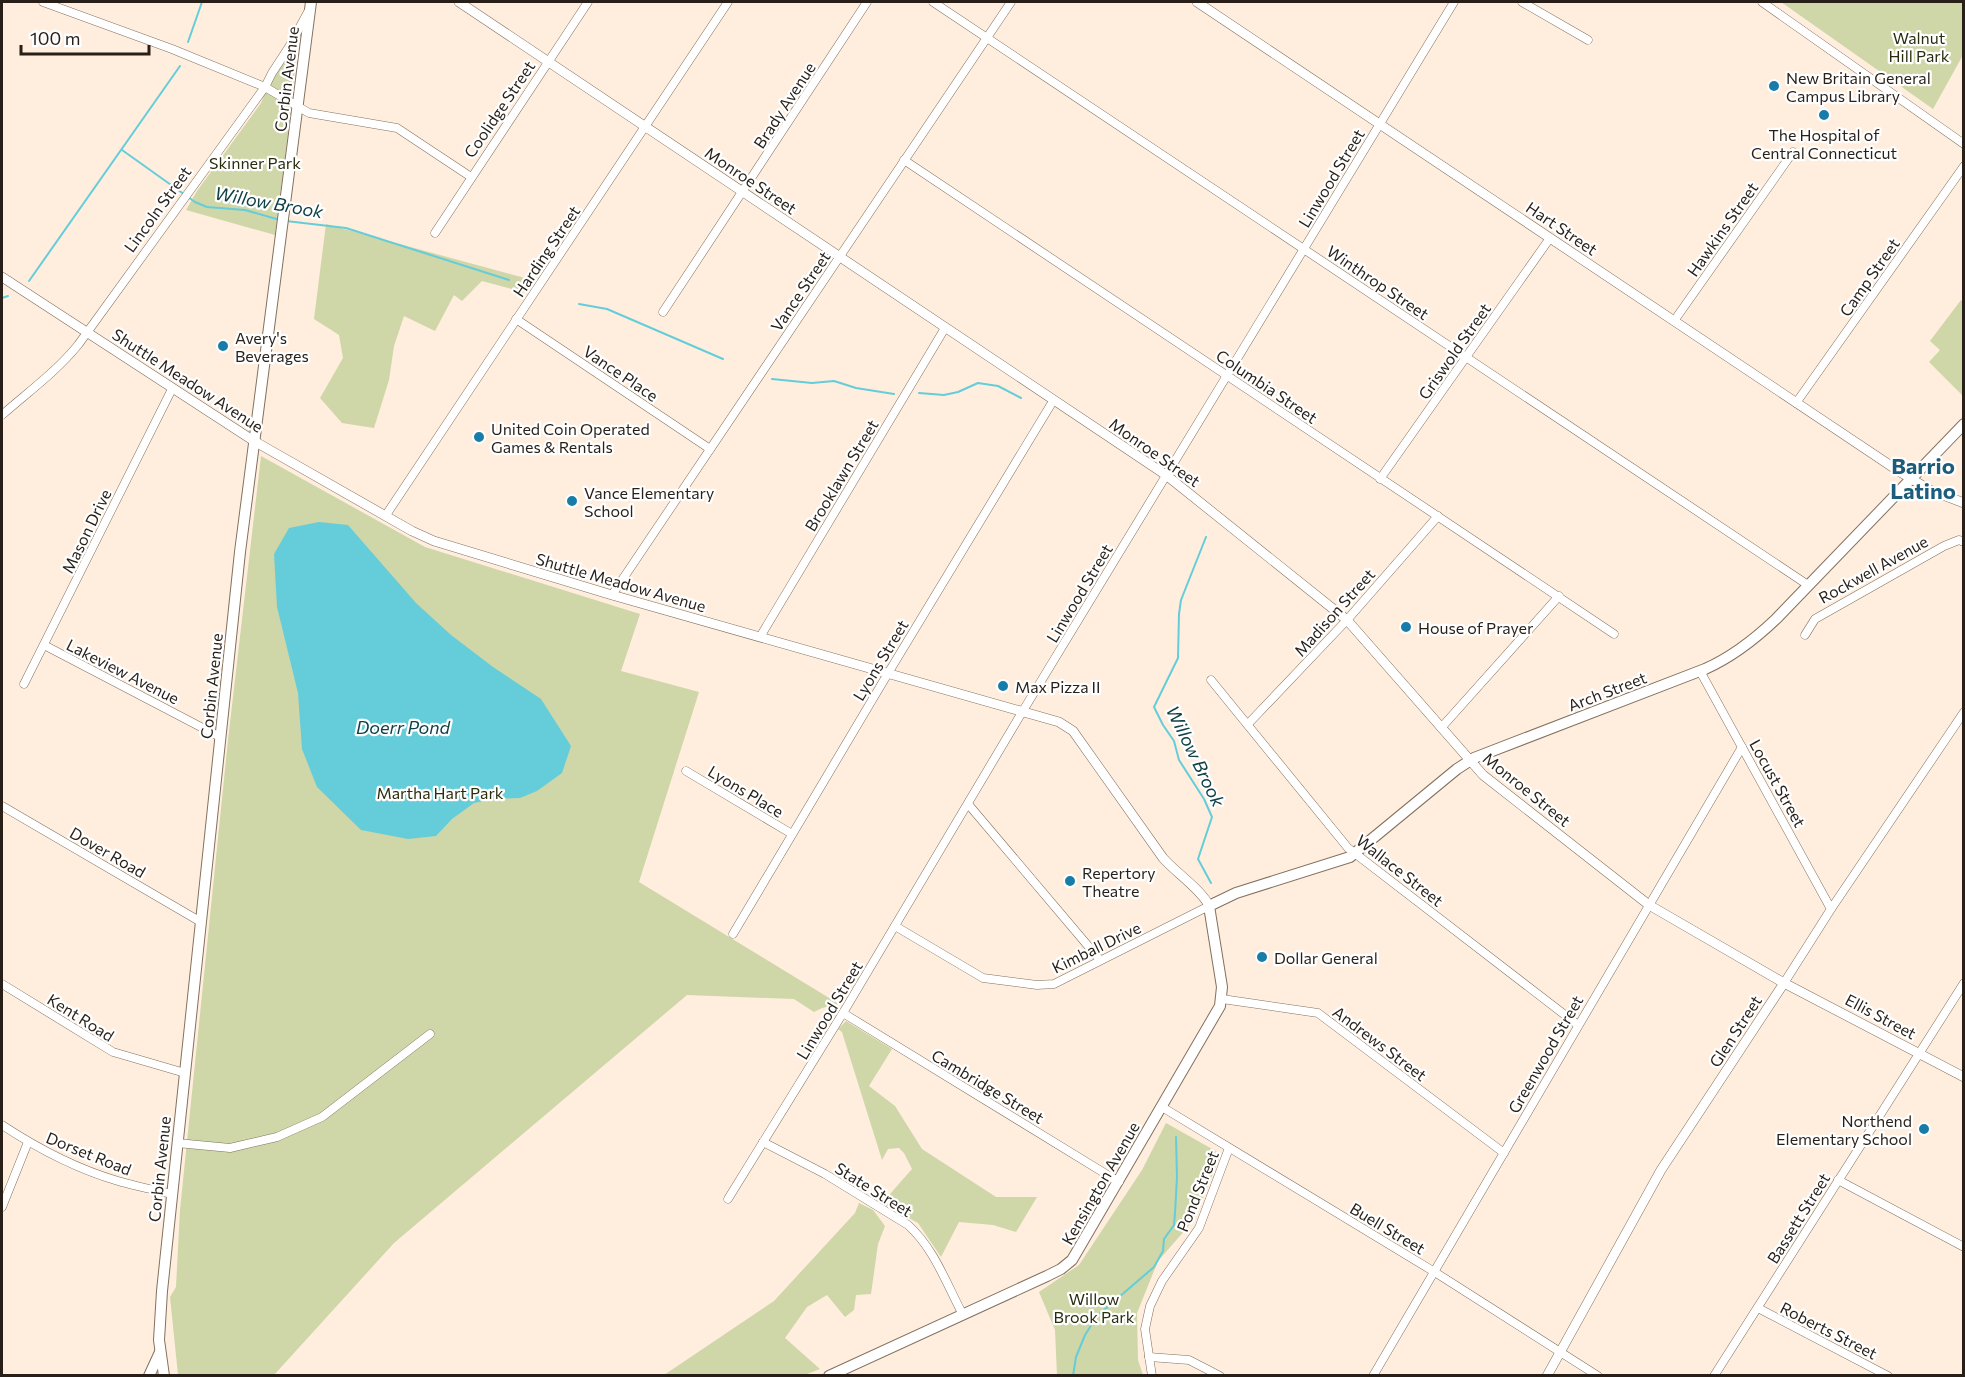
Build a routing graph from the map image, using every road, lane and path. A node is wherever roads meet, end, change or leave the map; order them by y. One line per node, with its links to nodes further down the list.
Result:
1 (43, 2): 16 (street)
2 (459, 2): 15 (street, Monroe Street)
3 (588, 2): 15 (street, Coolidge Street)
4 (728, 2): 19 (street, Harding Street)
5 (867, 2): 25 (street, Brady Avenue)
6 (933, 2): 13 (street, Winthrop Street)
7 (1011, 2): 13 (street, Vance Street)
8 (1199, 2): 18 (street, Hart Street)
9 (1454, 2): 18 (street, Linwood Street)
10 (1522, 2): 14 (street)
11 (1762, 2): 20 (street)
12 (312, 4): 16 (street, Lincoln Street); 17 (main road, Corbin Avenue)
13 (986, 37): 22 (street, Vance Street); 28 (street, Winthrop Street)
14 (1588, 40)
15 (548, 60): 19 (street, Monroe Street); 24 (street, Coolidge Street)
16 (265, 87): 17 (street); 35 (street, Lincoln Street)
17 (298, 107): 24 (street); 43 (main road, Corbin Avenue)
18 (1380, 123): 27 (street, Hart Street); 28 (street, Linwood Street)
19 (645, 127): 25 (street, Monroe Street); 32 (street, Harding Street)
20 (1964, 144)
21 (1793, 152): 33 (street, Hawkins Street)
22 (904, 160): 29 (street, Vance Street); 37 (street, Columbia Street)
23 (1964, 166): 40 (street, Camp Street)
24 (471, 177): 26 (street, Coolidge Street)
25 (743, 193): 29 (street, Monroe Street); 31 (street, Brady Avenue)
26 (435, 233)
27 (1550, 238): 33 (street, Hart Street); 36 (street, Griswold Street)
28 (1304, 248): 36 (street, Winthrop Street); 37 (street, Linwood Street)
29 (839, 258): 34 (street, Monroe Street); 44 (street, Vance Street)
30 (2, 278): 35 (street, Shuttle Meadow Avenue)
31 (663, 312)
32 (516, 319): 44 (street, Vance Place); 49 (street, Harding Street)
33 (1674, 321): 40 (street, Hart Street)
34 (945, 328): 39 (street, Monroe Street); 58 (street, Brooklawn Street)
35 (86, 333): 38 (street, Shuttle Meadow Avenue); 41 (street, Lincoln Street)
36 (1466, 357): 46 (street, Griswold Street); 52 (street, Winthrop Street)
37 (1227, 375): 45 (street, Linwood Street); 46 (street, Columbia Street)
38 (172, 389): 43 (street, Shuttle Meadow Avenue); 59 (street, Mason Drive)
39 (1053, 401): 45 (street, Monroe Street); 61 (street, Lyons Street)
40 (1796, 403): 47 (street, Hart Street)
41 (2, 415)
42 (1964, 424): 47 (main road, Arch Street)
43 (254, 441): 49 (street, Shuttle Meadow Avenue); 68 (main road, Corbin Avenue)
44 (710, 449): 53 (street, Vance Street)
45 (1166, 475): 55 (street, Monroe Street); 64 (street, Linwood Street)
46 (1380, 479): 50 (street, Columbia Street)
47 (1910, 479): 48 (street); 52 (main road, Arch Street)
48 (1964, 503)
49 (386, 515): 53 (street, Shuttle Meadow Avenue)
50 (1438, 516): 54 (street, Columbia Street); 55 (street, Madison Street)
51 (1964, 542): 57 (street, Rockwell Avenue)
52 (1808, 585): 60 (main road, Arch Street)
53 (612, 595): 58 (street, Shuttle Meadow Avenue)
54 (1559, 596): 56 (street, Columbia Street); 67 (street)
55 (1347, 620): 66 (street, Madison Street); 67 (street, Monroe Street)
56 (1614, 634)
57 (1805, 635)
58 (760, 637): 61 (street, Shuttle Meadow Avenue)
59 (44, 645): 63 (street, Mason Drive); 68 (street, Lakeview Avenue)
60 (1700, 671): 69 (street, Locust Street); 70 (main road, Arch Street)
61 (887, 675): 64 (street, Shuttle Meadow Avenue); 74 (street, Lyons Street)
62 (1211, 680): 66 (street, Wallace Street)
63 (24, 684)
64 (1023, 711): 72 (street, Linwood Street); 77 (street, Shuttle Meadow Avenue)
65 (1963, 716): 78 (street, Glen Street)
66 (1248, 724): 75 (street, Wallace Street)
67 (1441, 728): 70 (street, Monroe Street)
68 (220, 736): 79 (main road, Corbin Avenue)
69 (1742, 747): 76 (street, Greenwood Street); 78 (street, Locust Street)
70 (1468, 761): 75 (main road, Arch Street); 76 (street, Monroe Street)
71 (686, 771): 74 (street, Lyons Place)
72 (968, 804): 80 (street, Linwood Street); 82 (street)
73 (2, 806): 79 (street, Dover Road)
74 (792, 834): 81 (street, Lyons Street)
75 (1355, 854): 77 (main road, Arch Street); 88 (street, Wallace Street)
76 (1648, 905): 83 (street, Monroe Street); 88 (street, Greenwood Street)
77 (1209, 906): 82 (street, Kimball Drive); 86 (main road, Kensington Avenue)
78 (1831, 909): 83 (street, Glen Street)
79 (201, 922): 91 (main road, Corbin Avenue)
80 (895, 926): 82 (street, Kimball Drive); 87 (street, Linwood Street)
81 (733, 934)
82 (1100, 960)
83 (1784, 983): 90 (street, Ellis Street); 110 (street, Glen Street)
84 (1964, 983): 90 (street, Bassett Street)
85 (2, 984): 91 (street, Kent Road)
86 (1222, 999): 93 (main road, Kensington Avenue); 99 (street, Andrews Street)
87 (843, 1013): 96 (street, Linwood Street); 101 (street, Cambridge Street)
88 (1578, 1025): 99 (street, Greenwood Street)
89 (430, 1034): 97 (street)
90 (1918, 1053): 92 (street, Ellis Street); 100 (street, Bassett Street)
91 (184, 1073): 97 (main road, Corbin Avenue)
92 (1964, 1077)
93 (1162, 1107): 98 (street, Buell Street); 101 (main road, Kensington Avenue)
94 (2, 1125): 95 (street, Dorset Road)
95 (28, 1142): 102 (street, Dorset Road); 104 (street)
96 (764, 1142): 103 (street, Linwood Street); 108 (street, State Street)
97 (177, 1143): 102 (main road, Corbin Avenue)
98 (1229, 1148): 106 (street, Buell Street); 111 (street, Pond Street)
99 (1504, 1153): 106 (street, Greenwood Street)
100 (1838, 1180): 105 (street); 107 (street, Bassett Street)
101 (1119, 1182): 108 (main road, Kensington Avenue)
102 (172, 1194): 109 (main road, Corbin Avenue)
103 (728, 1199)
104 (2, 1207)
105 (1964, 1247)
106 (1433, 1271): 110 (street, Buell Street); 117 (street, Greenwood Street)
107 (1758, 1308): 120 (street, Bassett Street); 121 (street, Roberts Street)
108 (963, 1315): 114 (main road, Kensington Avenue)
109 (160, 1352): 112 (main road); 113 (main road, Corbin Avenue)
110 (1560, 1352): 118 (street, Glen Street); 119 (street, Buell Street)
111 (1149, 1357): 115 (street, Pond Street); 116 (street)
112 (149, 1376)
113 (164, 1376)
114 (829, 1376)
115 (1152, 1376)
116 (1220, 1376)
117 (1373, 1376)
118 (1547, 1376)
119 (1598, 1376)
120 (1714, 1376)
121 (1888, 1376)

